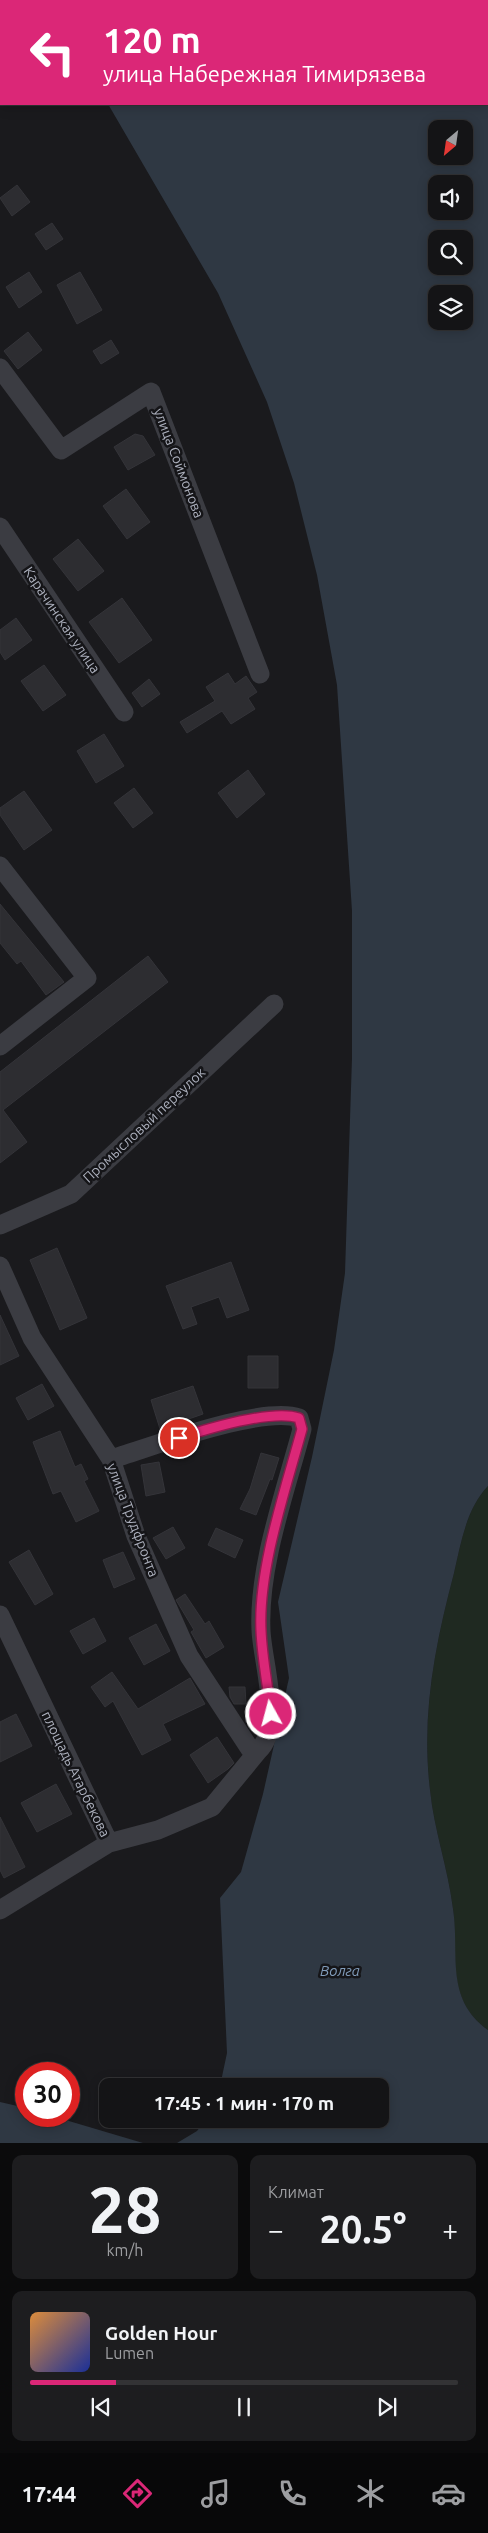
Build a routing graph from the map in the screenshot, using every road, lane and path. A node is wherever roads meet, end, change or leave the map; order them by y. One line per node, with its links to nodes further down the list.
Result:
1 (0, 368): 3 (street, улица Соймонова)
2 (0, 528): 4 (street, Карачинская улица)
3 (260, 674)
4 (124, 712)
5 (0, 866): 7 (street)
6 (274, 1004): 8 (street, Промысловый переулок)
7 (0, 1046)
8 (0, 1225)
9 (0, 1266): 10 (street, улица Трудфронта)
10 (111, 1460): 12 (street, улица Трудфронта); 12 (street)
11 (0, 1615): 13 (street, площадь Атарбекова)
12 (254, 1750): 13 (street)
13 (109, 1844): 14 (street, площадь Атарбекова)
14 (0, 1910)

